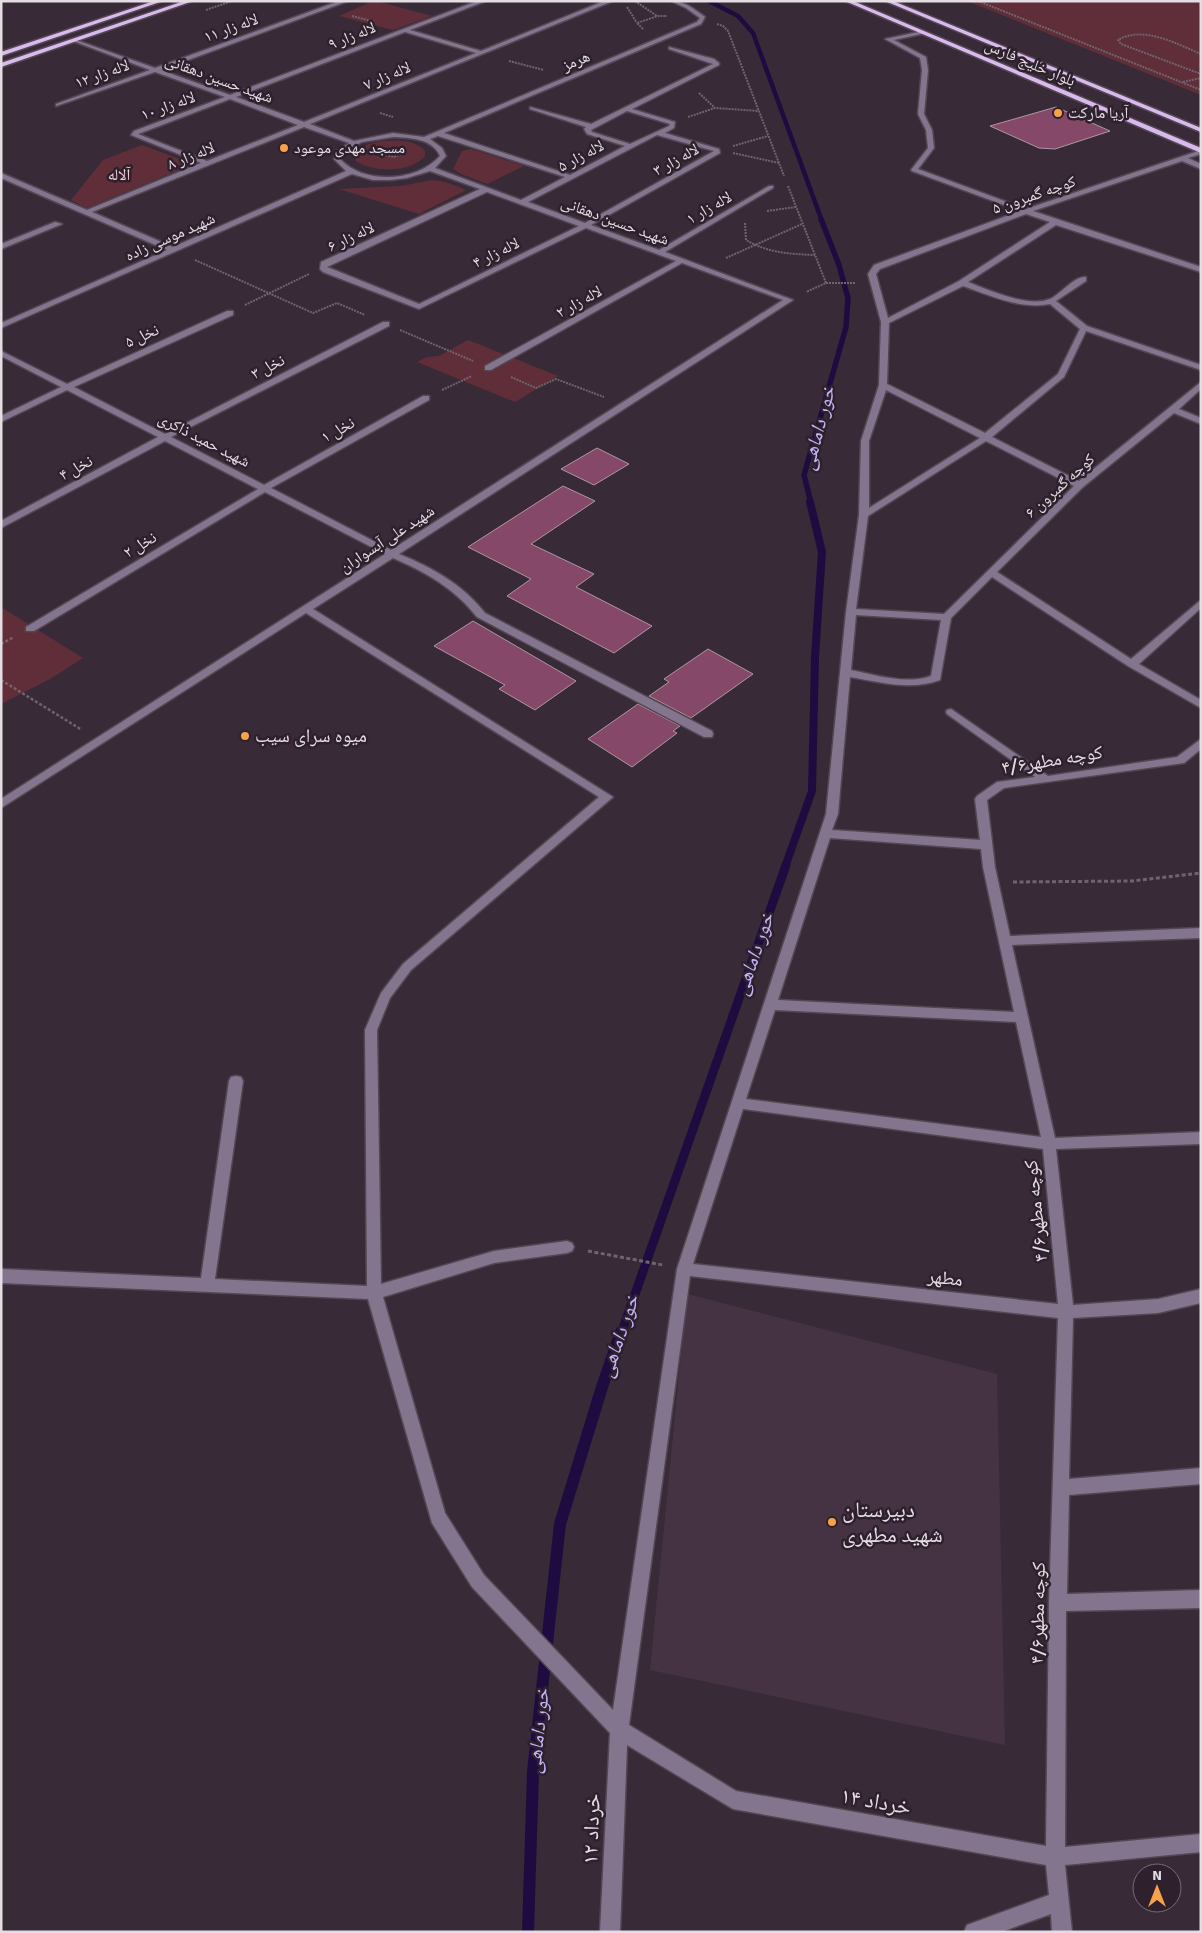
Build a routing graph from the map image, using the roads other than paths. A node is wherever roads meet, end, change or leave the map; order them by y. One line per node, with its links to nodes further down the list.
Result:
1 (160, 1): 14 (main road)
2 (190, 1): 11 (main road)
3 (344, 1): 16 (street, لاله زار ۱۱)
4 (483, 1): 9 (street, لاله زار ۹)
5 (610, 1): 13 (street, لاله زار ۷)
6 (674, 1): 25 (street, هرمز)
7 (848, 1): 10 (main road, بلوار خلیج فارس)
8 (888, 1): 23 (main road, بلوار خلیج فارس)
9 (403, 30): 13 (street, لاله زار ۷); 17 (street, لاله زار ۹)
10 (923, 33): 30 (main road, بلوار خلیج فارس); 41 (street)
11 (75, 40): 15 (main road); 16 (street, شهید حسین دهقانی)
12 (671, 48): 20 (street)
13 (479, 52): 21 (street, لاله زار ۷)
14 (1, 54)
15 (1, 65)
16 (155, 70): 17 (street, شهید حسین دهقانی); 18 (street, لاله زار ۱۲)
17 (232, 98): 21 (street, شهید حسین دهقانی); 32 (street, لاله زار ۱۰)
18 (58, 105)
19 (532, 108): 22 (street)
20 (626, 109): 22 (street); 24 (street)
21 (305, 125): 28 (street, شهید حسین دهقانی); 32 (street, لاله زار ۸)
22 (590, 126): 29 (street)
23 (1201, 130)
24 (661, 133): 26 (street, لاله زار ۳); 45 (street, لاله زار ۳)
25 (439, 134): 27 (street, هرمز); 37 (street)
26 (653, 134): 29 (street, لاله زار ۵)
27 (425, 140): 28 (street); 34 (street)
28 (354, 143): 35 (street)
29 (630, 146): 37 (street, لاله زار ۵)
30 (1201, 151): 31 (street, کوچه گمبرون ۵)
31 (1182, 158): 33 (street); 41 (street, کوچه گمبرون ۵)
32 (209, 164): 42 (street, لاله زار ۸)
33 (1201, 167)
34 (431, 169): 35 (street); 39 (street, شهید حسین دهقانی)
35 (350, 172): 47 (street, شهید موسی زاده)
36 (1, 175): 42 (street)
37 (571, 176): 40 (street, لاله زار ۵)
38 (771, 188): 48 (street, لاله زار ۱)
39 (487, 189): 40 (street, شهید حسین دهقانی); 56 (street, لاله زار ۶)
40 (522, 202): 45 (street, شهید حسین دهقانی)
41 (1027, 211): 43 (street); 53 (street, کوچه گمبرون ۵)
42 (87, 212): 47 (street)
43 (1055, 222): 50 (street); 52 (street)
44 (58, 224): 46 (street)
45 (586, 225): 48 (street, شهید حسین دهقانی); 56 (street, لاله زار ۴)
46 (1, 247)
47 (173, 250): 60 (street, شهید موسی زاده)
48 (660, 252): 49 (street, شهید حسین دهقانی)
49 (683, 260): 54 (street, شهید حسین دهقانی); 63 (street, لاله زار ۲)
50 (1201, 270)
51 (1083, 279): 55 (street)
52 (962, 282): 55 (street); 58 (street)
53 (875, 284): 58 (street, خرداد ۱۲)
54 (789, 300): 78 (street, شهید علی آبسواران)
55 (1051, 301): 61 (street)
56 (419, 307)
57 (230, 313): 67 (street, نخل ۵)
58 (885, 322): 66 (street, خرداد ۱۲)
59 (386, 324): 72 (street, نخل ۳)
60 (1, 326)
61 (1084, 328): 64 (street); 73 (street)
62 (1, 353): 67 (street, شهید حمید ذاکری)
63 (488, 368)
64 (1201, 368)
65 (1201, 384): 69 (street, کوچه گمبرون ۶)
66 (883, 385): 73 (street); 76 (street, خرداد ۱۲)
67 (67, 387): 70 (street, نخل ۵); 72 (street, شهید حمید ذاکری)
68 (426, 398): 75 (street, نخل ۱)
69 (1173, 410): 71 (street); 74 (street, کوچه گمبرون ۶)
70 (1, 419)
71 (1201, 421)
72 (165, 437): 75 (street, شهید حمید ذاکری); 77 (street, نخل ۴)
73 (985, 438): 74 (street); 76 (street)
74 (1080, 485): 79 (street, کوچه گمبرون ۶)
75 (265, 488): 78 (street, شهید حمید ذاکری); 84 (street, نخل ۲)
76 (864, 515): 82 (street, خرداد ۱۲)
77 (1, 525)
78 (392, 554): 81 (street, شهید علی آبسواران); 89 (street, شهید حمید ذاکری)
79 (990, 572): 83 (street, کوچه گمبرون ۶); 85 (street)
80 (1201, 603): 85 (street)
81 (306, 609): 92 (street, شهید علی آبسواران); 107 (street, خرداد ۱۴)
82 (852, 612): 83 (street); 86 (street, خرداد ۱۲)
83 (946, 617): 86 (street)
84 (30, 629)
85 (1132, 664): 87 (street)
86 (847, 672): 93 (street, خرداد ۱۲)
87 (1201, 705)
88 (951, 712): 91 (street)
89 (708, 734)
90 (1201, 743): 91 (street, کوچه مطهر۴/۶)
91 (1046, 780): 94 (street, کوچه مطهر۴/۶)
92 (1, 804)
93 (826, 834): 94 (street); 97 (street, خرداد ۱۲)
94 (987, 846): 96 (street, کوچه مطهر۴/۶)
95 (1201, 933): 96 (street)
96 (1005, 941): 98 (street, کوچه مطهر۴/۶)
97 (770, 1005): 98 (street); 100 (street, خرداد ۱۲)
98 (1022, 1017): 102 (street, کوچه مطهر۴/۶)
99 (236, 1081): 106 (street)
100 (738, 1103): 102 (street); 104 (street, خرداد ۱۲)
101 (1201, 1138): 102 (street)
102 (1049, 1144): 109 (street, کوچه مطهر۴/۶)
103 (567, 1247): 107 (street)
104 (684, 1269): 109 (street, مطهر); 114 (street, خرداد ۱۲)
105 (1, 1276): 106 (street)
106 (207, 1285): 107 (street)
107 (374, 1293): 114 (street, خرداد ۱۴)
108 (1201, 1296): 109 (street, مطهر)
109 (1066, 1312): 111 (street, کوچه مطهر۴/۶)
110 (1201, 1476): 111 (street)
111 (1061, 1488): 113 (street, کوچه مطهر۴/۶)
112 (1201, 1599): 113 (street)
113 (1058, 1604): 116 (street, کوچه مطهر۴/۶)
114 (619, 1729): 116 (street, خرداد ۱۴); 118 (street, خرداد ۱۲)
115 (1201, 1843): 116 (street, خرداد ۱۴)
116 (1055, 1857): 117 (street, کوچه مطهر۴/۶)
117 (1059, 1901): 119 (street); 120 (street, کوچه مطهر۴/۶)
118 (610, 1932)
119 (974, 1932)
120 (1062, 1932)

